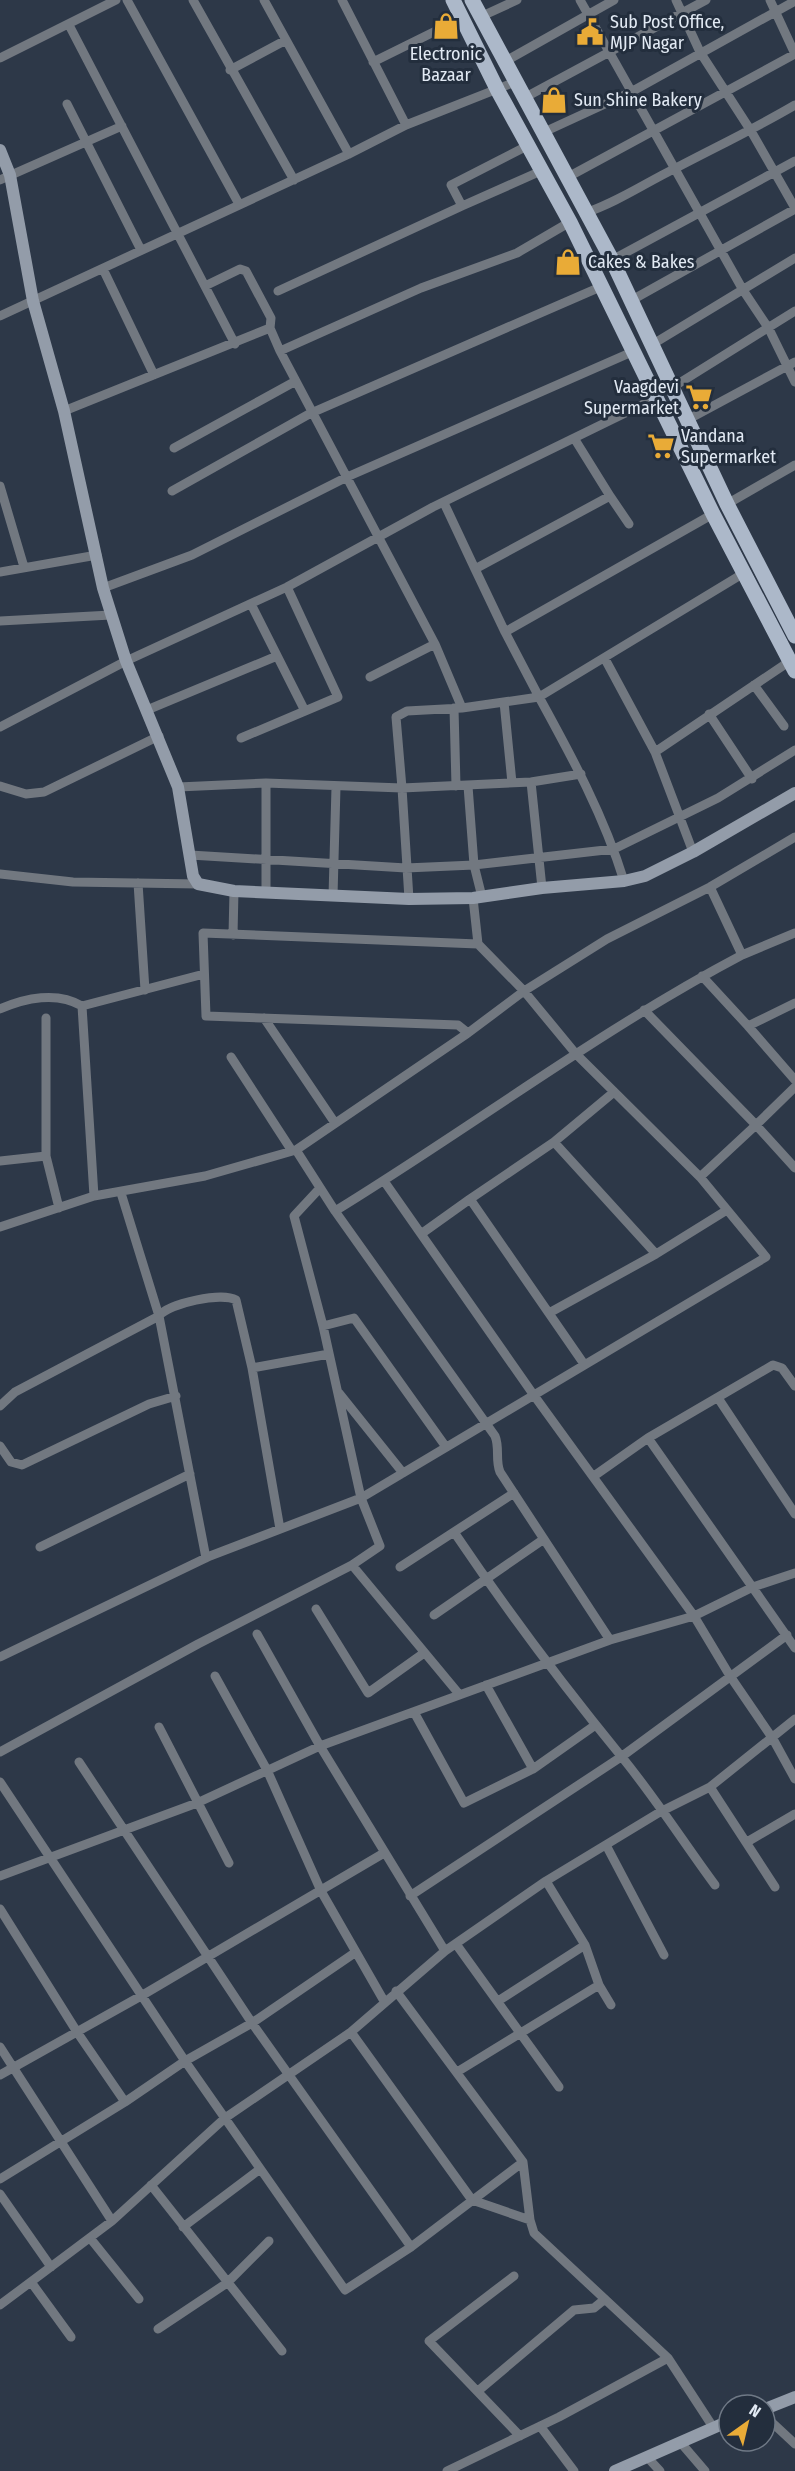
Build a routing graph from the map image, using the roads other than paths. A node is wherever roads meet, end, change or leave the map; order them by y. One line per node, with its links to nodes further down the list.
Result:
1 (116, 0): 20 (street)
2 (127, 0): 52 (street)
3 (193, 0): 28 (street)
4 (264, 0): 21 (street)
5 (342, 0): 26 (street)
6 (453, 0): 19 (main road)
7 (472, 0): 18 (main road)
8 (516, 0): 18 (street)
9 (580, 0): 16 (street)
10 (614, 0): 16 (street)
11 (676, 0): 17 (street)
12 (706, 0): 17 (street)
13 (770, 0): 15 (street)
14 (795, 1): 15 (street)
15 (776, 10): 23 (street); 24 (street)
16 (588, 14): 22 (street); 27 (street)
17 (682, 15): 22 (street); 23 (street)
18 (480, 17): 27 (main road)
19 (462, 18): 26 (street); 30 (main road)
20 (69, 25): 25 (street); 37 (street)
21 (286, 40): 28 (street); 44 (street)
22 (608, 51): 31 (street); 33 (street)
23 (700, 52): 31 (street); 32 (street)
24 (795, 54): 32 (street)
25 (0, 58)
26 (374, 62): 36 (street)
27 (504, 62): 29 (main road)
28 (231, 69): 51 (street)
29 (514, 82): 30 (street); 33 (main road)
30 (498, 91): 36 (street); 42 (main road)
31 (631, 92): 39 (street); 40 (street)
32 (725, 92): 38 (street); 39 (street)
33 (524, 98): 40 (main road)
34 (68, 104): 41 (street)
35 (795, 105): 38 (street)
36 (406, 125): 44 (street)
37 (122, 126): 41 (street); 58 (street)
38 (751, 131): 46 (street); 48 (street)
39 (654, 132): 46 (street); 49 (street)
40 (542, 133): 49 (main road)
41 (88, 140): 50 (street); 59 (street)
42 (527, 146): 47 (main road); 53 (street)
43 (0, 150): 50 (street)
44 (349, 154): 51 (street)
45 (795, 161): 48 (street)
46 (674, 169): 55 (street); 56 (street)
47 (541, 171): 53 (street); 57 (main road)
48 (775, 172): 54 (street); 56 (street)
49 (568, 177): 55 (main road)
50 (5, 178): 69 (street)
51 (294, 180): 52 (street)
52 (239, 204): 58 (street)
53 (462, 206): 67 (street)
54 (795, 209): 60 (street)
55 (585, 213): 62 (main road)
56 (699, 213): 60 (street); 62 (street)
57 (570, 222): 65 (main road); 76 (street)
58 (178, 232): 59 (street); 64 (street)
59 (141, 250): 63 (street)
60 (722, 251): 66 (street); 68 (street)
61 (795, 258): 66 (street)
62 (612, 260): 68 (main road)
63 (103, 269): 69 (street); 79 (street)
64 (205, 286): 72 (street); 74 (street)
65 (600, 287): 77 (main road); 85 (street)
66 (743, 290): 73 (street); 75 (street)
67 (278, 291)
68 (632, 300): 75 (main road)
69 (33, 301): 71 (street); 84 (street)
70 (795, 311): 73 (street)
71 (0, 316)
72 (270, 328): 74 (street); 76 (street)
73 (769, 328): 78 (street); 82 (street)
74 (235, 344): 79 (street)
75 (653, 344): 82 (main road)
76 (279, 351): 80 (street)
77 (632, 352): 83 (main road); 90 (street)
78 (791, 365): 81 (street); 86 (street)
79 (154, 375): 84 (street)
80 (294, 382): 85 (street); 88 (street)
81 (795, 382)
82 (673, 387): 83 (street); 86 (main road)
83 (654, 395): 87 (street); 96 (main road)
84 (64, 411): 99 (street)
85 (311, 413): 90 (street); 92 (street)
86 (687, 420): 95 (main road)
87 (574, 438): 93 (street); 94 (street)
88 (174, 448)
89 (795, 465): 95 (street)
90 (347, 477): 98 (street); 105 (street)
91 (0, 486): 100 (street)
92 (172, 491)
93 (610, 496): 97 (street); 101 (street)
94 (444, 503): 98 (street); 101 (street)
95 (727, 504): 110 (main road)
96 (713, 514): 103 (main road); 109 (street)
97 (629, 524)
98 (379, 537): 104 (street); 111 (street)
99 (97, 555): 100 (street); 105 (street)
100 (24, 567): 102 (street)
101 (476, 569): 109 (street)
102 (0, 572)
103 (744, 573): 113 (street); 115 (main road)
104 (287, 587): 106 (street); 122 (street)
105 (103, 588): 107 (street)
106 (251, 604): 112 (street); 114 (street)
107 (111, 615): 108 (street); 114 (street)
108 (0, 621)
109 (505, 632): 118 (street)
110 (795, 636)
111 (435, 644): 116 (street); 120 (street)
112 (277, 656): 121 (street); 122 (street)
113 (605, 659): 118 (street); 129 (street)
114 (126, 661): 121 (street); 125 (street)
115 (792, 666): 117 (street)
116 (370, 677)
117 (754, 685): 123 (street); 124 (street)
118 (539, 697): 119 (street); 130 (street)
119 (504, 702): 120 (street); 134 (street)
120 (458, 708): 136 (street); 140 (street)
121 (147, 710): 126 (street)
122 (305, 711): 127 (street)
123 (709, 714): 129 (street); 131 (street)
124 (784, 726)
125 (0, 727)
126 (159, 736): 135 (street); 138 (street)
127 (241, 738)
128 (795, 750): 131 (street)
129 (655, 752): 142 (street)
130 (581, 774): 132 (street); 144 (street)
131 (752, 779): 142 (street)
132 (531, 782): 134 (street); 147 (street)
133 (266, 783): 138 (street); 139 (street); 148 (street)
134 (512, 783): 137 (street)
135 (0, 786)
136 (456, 786): 137 (street); 140 (street)
137 (468, 786): 149 (street)
138 (178, 787): 146 (street)
139 (336, 788): 140 (street); 150 (street)
140 (402, 788): 151 (street)
141 (795, 793): 145 (street)
142 (681, 818): 144 (street); 145 (street)
143 (795, 837): 156 (street)
144 (614, 849): 147 (street); 153 (street)
145 (693, 852): 153 (street)
146 (190, 855): 148 (street); 155 (street)
147 (540, 859): 149 (street); 157 (street)
148 (266, 861): 150 (street); 159 (street)
149 (474, 865): 151 (street); 161 (street)
150 (334, 866): 151 (street); 160 (street)
151 (406, 868): 162 (street)
152 (0, 874): 154 (street)
153 (624, 881): 157 (street)
154 (138, 883): 155 (street); 169 (street)
155 (198, 884): 158 (street)
156 (710, 887): 166 (street); 170 (street)
157 (542, 888): 161 (street)
158 (234, 891): 159 (street); 164 (street)
159 (266, 891): 160 (street)
160 (333, 896): 162 (street)
161 (477, 897): 162 (street); 165 (street)
162 (409, 899)
163 (795, 933): 166 (street)
164 (233, 935): 165 (street); 167 (street)
165 (478, 944): 170 (street)
166 (742, 955): 168 (street)
167 (204, 974): 169 (street); 176 (street)
168 (702, 976): 174 (street); 177 (street)
169 (145, 990): 172 (street)
170 (524, 991): 178 (street); 179 (street)
171 (795, 1003): 177 (street)
172 (82, 1006): 173 (street); 195 (street)
173 (0, 1009)
174 (644, 1010): 179 (street); 185 (street)
175 (46, 1018): 188 (street)
176 (264, 1018): 178 (street); 184 (street)
177 (748, 1026): 181 (street)
178 (468, 1033): 184 (street)
179 (576, 1054): 183 (street); 192 (street)
180 (231, 1057): 187 (street)
181 (795, 1080)
182 (795, 1087): 185 (street)
183 (614, 1092): 186 (street); 191 (street)
184 (335, 1123): 187 (street)
185 (756, 1125): 190 (street); 191 (street)
186 (554, 1142): 196 (street); 202 (street)
187 (294, 1150): 193 (street); 194 (street)
188 (46, 1156): 189 (street); 197 (street)
189 (0, 1161)
190 (795, 1168)
191 (700, 1177): 198 (street)
192 (384, 1181): 199 (street); 201 (street)
193 (320, 1188): 199 (street); 205 (street)
194 (121, 1193): 195 (street); 204 (street)
195 (94, 1196): 197 (street)
196 (470, 1199): 201 (street); 203 (street)
197 (59, 1208): 200 (street)
198 (727, 1210): 202 (street); 207 (street)
199 (335, 1211): 215 (street)
200 (0, 1227)
201 (421, 1234): 211 (street)
202 (656, 1254): 203 (street)
203 (549, 1313): 207 (street)
204 (159, 1316): 208 (street); 212 (street); 214 (street)
205 (323, 1326): 206 (street); 218 (street)
206 (329, 1354): 208 (street); 210 (street)
207 (584, 1364): 211 (street)
208 (252, 1368): 225 (street)
209 (795, 1386): 213 (street)
210 (338, 1392): 219 (street); 223 (street)
211 (532, 1394): 215 (street); 221 (street)
212 (176, 1396): 217 (street); 220 (street)
213 (718, 1398): 216 (street); 224 (street)
214 (0, 1406)
215 (485, 1423): 218 (street); 222 (street)
216 (648, 1438): 221 (street); 234 (street)
217 (0, 1446)
218 (446, 1447): 219 (street)
219 (403, 1473): 223 (street)
220 (190, 1474): 228 (street); 229 (street)
221 (594, 1476): 237 (street)
222 (514, 1493): 226 (street); 227 (street)
223 (361, 1498): 225 (street); 230 (street)
224 (795, 1514)
225 (280, 1529): 229 (street)
226 (454, 1532): 231 (street); 233 (street)
227 (544, 1539): 233 (street); 240 (street)
228 (39, 1547)
229 (206, 1558): 243 (street)
230 (352, 1565): 242 (street); 255 (street)
231 (400, 1567)
232 (795, 1573): 234 (street)
233 (486, 1579): 236 (street); 244 (street)
234 (753, 1587): 237 (street); 239 (street)
235 (316, 1609): 242 (street)
236 (434, 1615)
237 (694, 1616): 240 (street); 246 (street)
238 (257, 1634): 254 (street)
239 (787, 1635): 241 (street); 246 (street)
240 (610, 1640): 244 (street)
241 (795, 1648)
242 (424, 1653): 248 (street)
243 (0, 1657)
244 (547, 1662): 247 (street); 251 (street)
245 (215, 1676): 259 (street)
246 (730, 1676): 253 (street); 256 (street)
247 (486, 1685): 248 (street); 258 (street)
248 (459, 1694): 249 (street)
249 (414, 1712): 254 (street); 258 (street)
250 (795, 1719): 253 (street)
251 (594, 1726): 256 (street); 258 (street)
252 (159, 1727): 263 (street)
253 (773, 1739): 260 (street); 262 (street)
254 (320, 1746): 259 (street); 269 (street)
255 (0, 1752)
256 (621, 1757): 264 (street); 277 (street)
257 (79, 1762): 266 (street)
258 (533, 1769)
259 (267, 1770): 263 (street); 276 (street)
260 (795, 1779)
261 (0, 1782): 270 (street)
262 (710, 1787): 264 (street); 267 (street)
263 (196, 1803): 266 (street); 271 (street)
264 (660, 1812): 268 (street); 274 (street)
265 (795, 1814): 267 (street)
266 (124, 1831): 270 (street); 284 (street)
267 (747, 1842): 275 (street)
268 (606, 1845): 273 (street); 283 (street)
269 (384, 1853): 276 (street); 277 (street)
270 (50, 1858): 272 (street); 287 (street)
271 (229, 1863)
272 (0, 1876)
273 (546, 1881): 279 (street); 280 (street)
274 (715, 1885)
275 (775, 1887)
276 (321, 1891): 282 (street); 284 (street)
277 (410, 1896): 281 (street)
278 (0, 1909): 292 (street)
279 (456, 1944): 281 (street); 289 (street)
280 (585, 1945): 285 (street); 289 (street)
281 (445, 1951): 286 (street)
282 (356, 1952): 288 (street); 291 (street)
283 (664, 1956)
284 (208, 1957): 287 (street); 291 (street)
285 (599, 1985): 290 (street); 294 (street)
286 (396, 1991): 288 (street); 298 (street)
287 (141, 1996): 292 (street); 296 (street)
288 (384, 2001): 293 (street)
289 (498, 2001): 294 (street)
290 (611, 2005)
291 (252, 2023): 296 (street); 300 (street)
292 (77, 2032): 297 (street); 302 (street)
293 (351, 2032): 300 (street); 310 (street)
294 (520, 2032): 298 (street); 301 (street)
295 (0, 2047): 297 (street)
296 (185, 2061): 302 (street); 303 (street)
297 (13, 2067): 299 (street); 304 (street)
298 (457, 2072): 305 (street)
299 (0, 2075)
300 (288, 2075): 303 (street); 316 (street)
301 (559, 2087)
302 (125, 2102): 304 (street)
303 (225, 2118): 306 (street); 308 (street)
304 (60, 2144): 307 (street); 312 (street)
305 (523, 2162): 310 (street); 311 (street)
306 (260, 2169): 313 (street); 316 (street)
307 (0, 2180)
308 (151, 2185): 312 (street); 313 (street)
309 (0, 2194): 317 (street)
310 (472, 2200): 311 (street); 316 (street)
311 (530, 2220): 322 (street)
312 (111, 2221): 314 (street)
313 (183, 2227): 320 (street)
314 (90, 2238): 317 (street); 321 (street)
315 (269, 2241): 320 (street)
316 (411, 2247)
317 (51, 2266): 319 (street)
318 (514, 2276): 328 (street)
319 (31, 2282): 323 (street); 325 (street)
320 (228, 2283): 324 (street); 326 (street)
321 (139, 2299)
322 (604, 2300): 327 (street); 328 (street)
323 (0, 2305)
324 (158, 2329)
325 (71, 2337)
326 (282, 2351)
327 (668, 2358): 331 (street); 333 (street)
328 (478, 2391): 335 (street)
329 (794, 2399): 330 (street)
330 (777, 2405)
331 (540, 2426): 335 (street); 342 (street)
332 (717, 2426): 333 (street)
333 (713, 2427): 336 (street)
334 (777, 2427): 337 (street)
335 (520, 2436): 339 (street)
336 (681, 2443): 338 (street); 345 (street)
337 (795, 2444)
338 (648, 2458): 343 (street); 344 (street)
339 (460, 2463): 340 (street); 341 (street)
340 (447, 2471)
341 (469, 2471)
342 (574, 2471)
343 (615, 2471)
344 (660, 2471)
345 (705, 2471)

